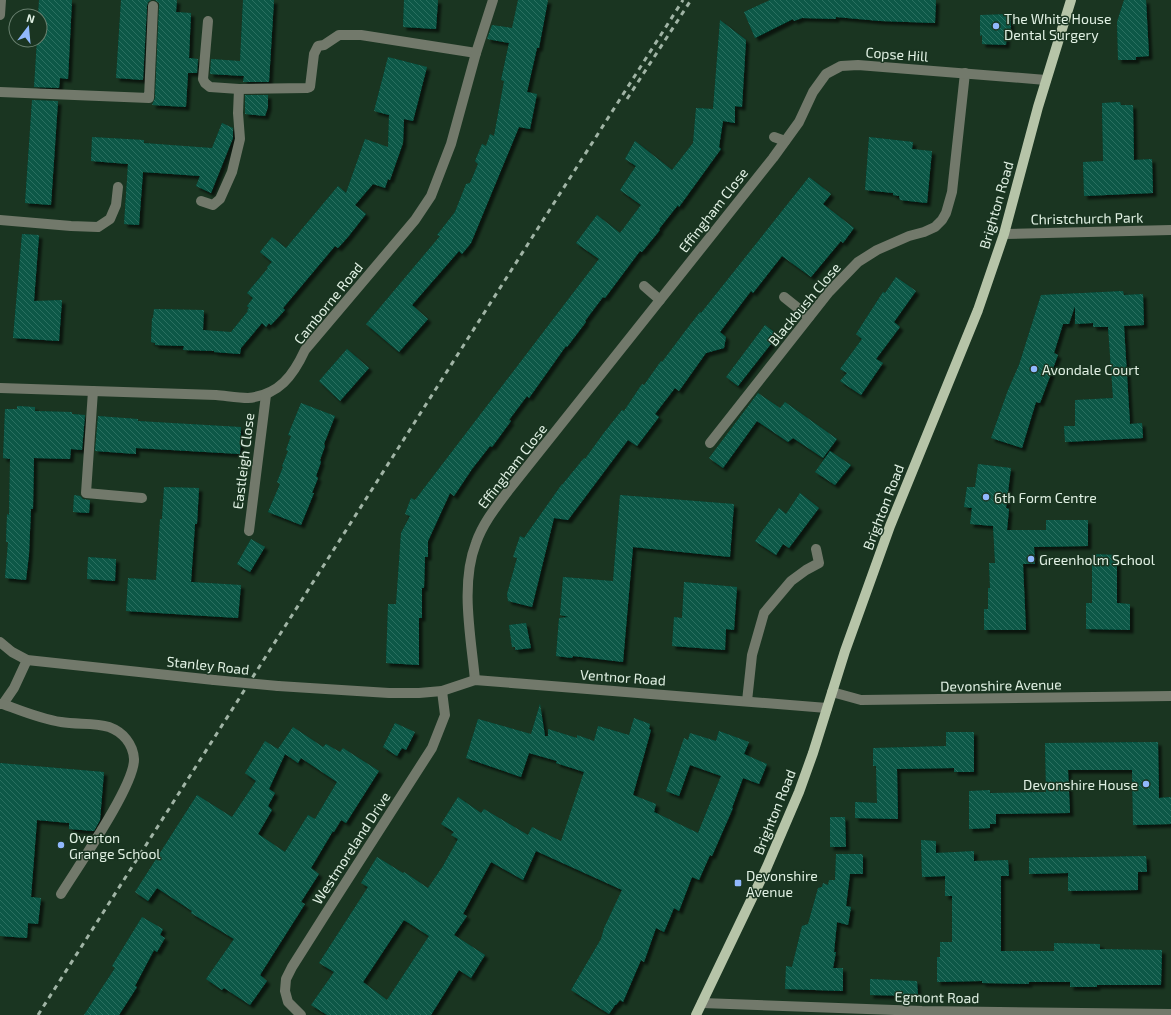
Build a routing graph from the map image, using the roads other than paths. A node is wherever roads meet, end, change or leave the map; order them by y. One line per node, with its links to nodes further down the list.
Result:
1 (1, 0): 5 (street)
2 (493, 0): 7 (street, Camborne Road)
3 (1071, 0): 9 (main road, Brighton Road)
4 (153, 6): 11 (street)
5 (0, 15)
6 (208, 21): 10 (street)
7 (476, 53): 10 (street); 26 (street, Camborne Road)
8 (965, 74): 9 (street, Copse Hill); 13 (street, Copse Hill); 23 (street, Blackbush Close)
9 (1046, 80): 19 (main road, Brighton Road)
10 (239, 89): 16 (street)
11 (0, 92)
12 (774, 137): 13 (street)
13 (786, 140): 14 (street, Copse Hill)
14 (773, 158): 22 (street, Effingham Close)
15 (118, 187): 17 (street)
16 (201, 201)
17 (0, 220)
18 (1171, 230): 19 (street, Christchurch Park)
19 (1004, 234): 35 (main road, Brighton Road)
20 (644, 286): 22 (street)
21 (784, 297): 23 (street)
22 (660, 300): 33 (street, Effingham Close)
23 (809, 317): 27 (street, Blackbush Close)
24 (0, 388): 25 (street, Camborne Road)
25 (93, 391): 26 (street, Camborne Road); 28 (street)
26 (266, 395): 29 (street, Eastleigh Close)
27 (710, 443)
28 (142, 498)
29 (249, 531)
30 (816, 549): 38 (street)
31 (0, 642): 32 (street, Stanley Road)
32 (27, 660): 36 (street, Stanley Road, bridge); 39 (street)
33 (475, 680): 34 (street, Ventnor Road); 38 (street, Ventnor Road)
34 (442, 691): 36 (street, Ventnor Road); 44 (street, Westmoreland Drive)
35 (832, 692): 37 (street, Devonshire Avenue); 40 (main road, Brighton Road)
36 (419, 693)
37 (1171, 696)
38 (747, 701): 40 (street, Ventnor Road)
39 (1, 704): 41 (street)
40 (827, 708): 42 (main road, Brighton Road)
41 (61, 894)
42 (702, 1003): 43 (street, Egmont Road); 45 (main road, Brighton Road)
43 (1171, 1014)
44 (300, 1015)
45 (696, 1015)

